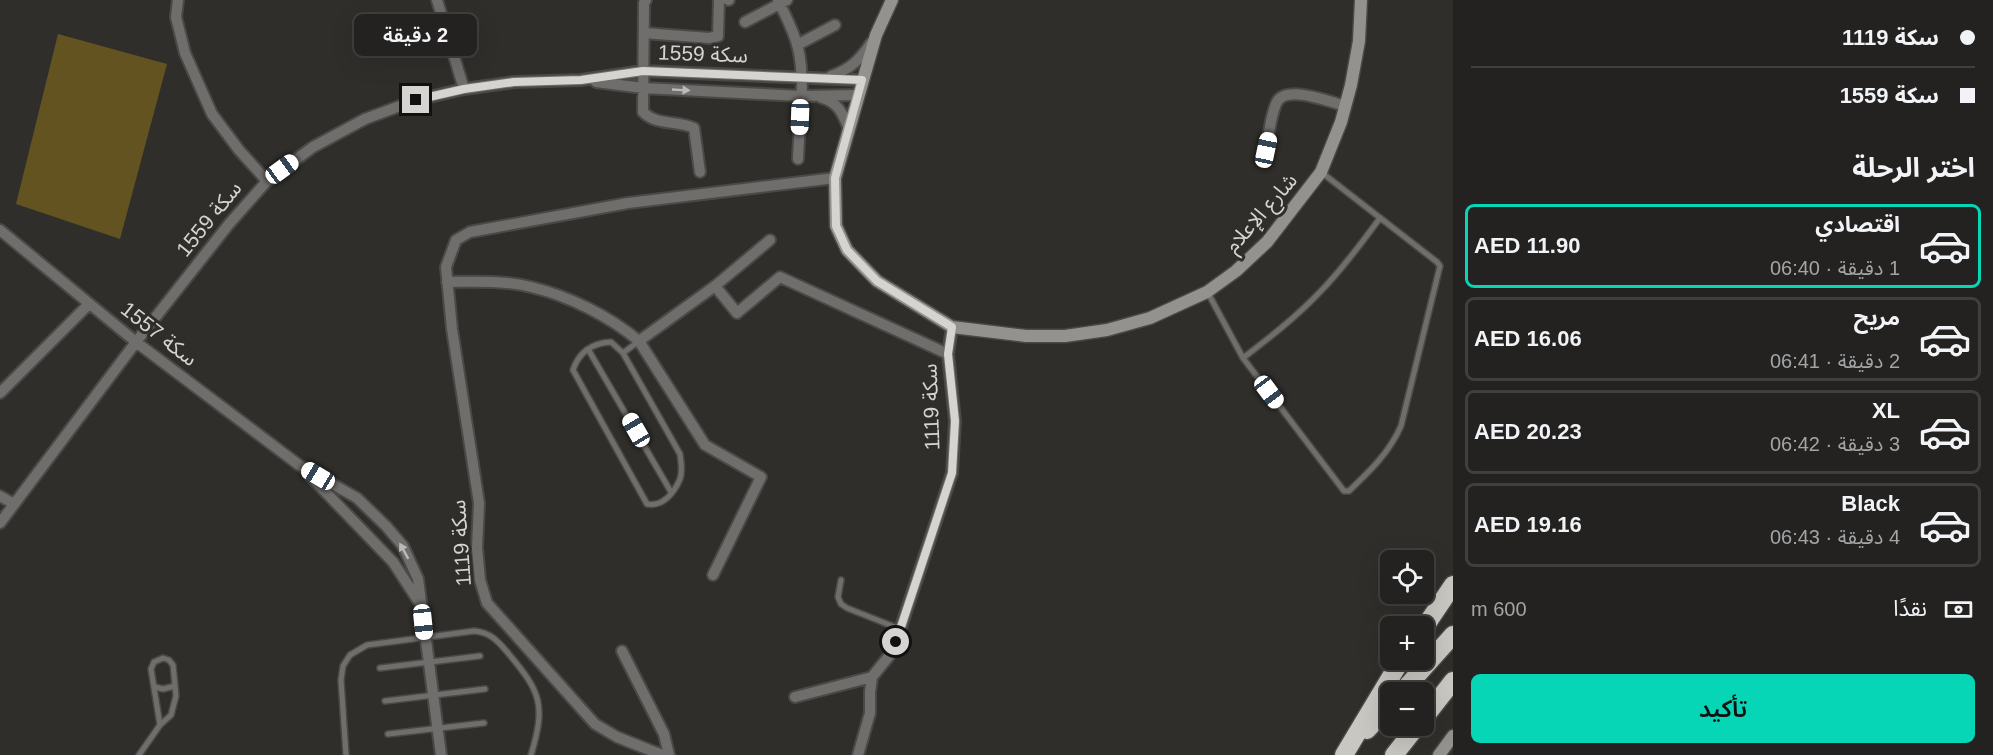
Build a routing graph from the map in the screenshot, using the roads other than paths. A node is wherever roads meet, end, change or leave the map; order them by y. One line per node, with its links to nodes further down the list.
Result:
1 (178, 0): 30 (street)
2 (436, 0): 19 (street)
3 (646, 0): 10 (street)
4 (719, 0): 10 (street)
5 (892, 0): 11 (main road, شارع الإعلام)
6 (1361, 0): 23 (main road, شارع الإعلام)
7 (782, 1): 8 (street); 12 (street)
8 (745, 22)
9 (835, 25): 12 (street)
10 (644, 33): 13 (street)
11 (876, 35): 15 (street, سكة 1559); 17 (main road, شارع الإعلام)
12 (797, 45): 14 (street)
13 (643, 71): 14 (street, سكة 1559); 16 (street, سكة 1559); 18 (street)
14 (800, 78): 15 (street, سكة 1559); 21 (street)
15 (824, 79): 17 (street, سكة 1559)
16 (581, 80): 18 (street, سكة 1559); 19 (street, سكة 1559)
17 (862, 80): 20 (main road, شارع الإعلام)
18 (643, 88): 21 (street, سكة 1559, one-way to 21); 27 (street)
19 (464, 89): 30 (street, سكة 1559)
20 (858, 95): 22 (street, سكة 1559); 24 (main road, شارع الإعلام)
21 (801, 96): 22 (street, سكة 1559); 26 (street)
22 (818, 97): 24 (street)
23 (1346, 106): 25 (street); 28 (main road, شارع الإعلام)
24 (849, 129): 29 (main road, شارع الإعلام)
25 (1266, 150)
26 (798, 159)
27 (700, 172)
28 (1321, 172): 31 (lane); 36 (main road, شارع الإعلام)
29 (835, 178): 34 (street, سكة 1119); 38 (main road, شارع الإعلام)
30 (267, 181): 40 (street, سكة 1559)
31 (1380, 218): 44 (lane); 44 (lane)
32 (0, 230): 37 (street, سكة 1557)
33 (770, 240): 35 (street)
34 (447, 282): 39 (street); 89 (street, سكة 1119)
35 (715, 286): 39 (street); 43 (street)
36 (1207, 292): 38 (main road, شارع الإعلام); 44 (lane)
37 (88, 304): 40 (street, سكة 1557); 45 (street)
38 (952, 327): 43 (street, سكة 1119)
39 (639, 341): 42 (lane); 55 (street)
40 (136, 342): 46 (street, سكة 1557); 49 (street, سكة 1559)
41 (588, 349): 42 (lane); 47 (lane); 47 (lane)
42 (624, 353): 47 (lane)
43 (948, 354): 60 (street, سكة 1119)
44 (1243, 357)
45 (0, 393)
46 (299, 465): 50 (street, سكة 1557); 51 (street, سكة 1557)
47 (671, 492)
48 (0, 496): 49 (street)
49 (14, 504): 52 (street, سكة 1559)
50 (364, 504): 51 (street); 53 (street, سكة 1557)
51 (352, 520): 54 (street, سكة 1557)
52 (0, 523)
53 (386, 526): 54 (street); 58 (street, سكة 1557, one-way to 53)
54 (372, 541): 58 (street, سكة 1557)
55 (713, 575)
56 (841, 580): 60 (lane)
57 (1453, 585): 59 (highway)
58 (422, 606): 62 (street, سكة 1557)
59 (1432, 616)
60 (900, 629): 68 (street, سكة 1119)
61 (1453, 635): 70 (highway)
62 (425, 639): 65 (street, سكة 1557); 86 (lane); 88 (lane)
63 (622, 651): 90 (street)
64 (480, 656): 65 (lane)
65 (428, 661): 66 (lane); 74 (street, سكة 1557)
66 (380, 668)
67 (1395, 670): 92 (highway)
68 (872, 677): 75 (street); 91 (street)
69 (1453, 681): 77 (highway)
70 (1411, 682)
71 (175, 686): 72 (lane); 72 (lane); 80 (lane)
72 (155, 687): 80 (lane)
73 (485, 689): 74 (lane)
74 (433, 694): 76 (lane); 81 (street, سكة 1557)
75 (795, 697)
76 (385, 701)
77 (1434, 705)
78 (1380, 716): 92 (highway)
79 (484, 723): 81 (lane)
80 (160, 725): 85 (lane)
81 (437, 728): 82 (lane); 87 (street, سكة 1557)
82 (388, 734)
83 (1409, 736): 93 (highway)
84 (1452, 738): 94 (main road)
85 (139, 755)
86 (346, 755)
87 (441, 755)
88 (531, 755)
89 (662, 755)
90 (669, 755)
91 (858, 755)
92 (1344, 755)
93 (1394, 755)
94 (1439, 755)

